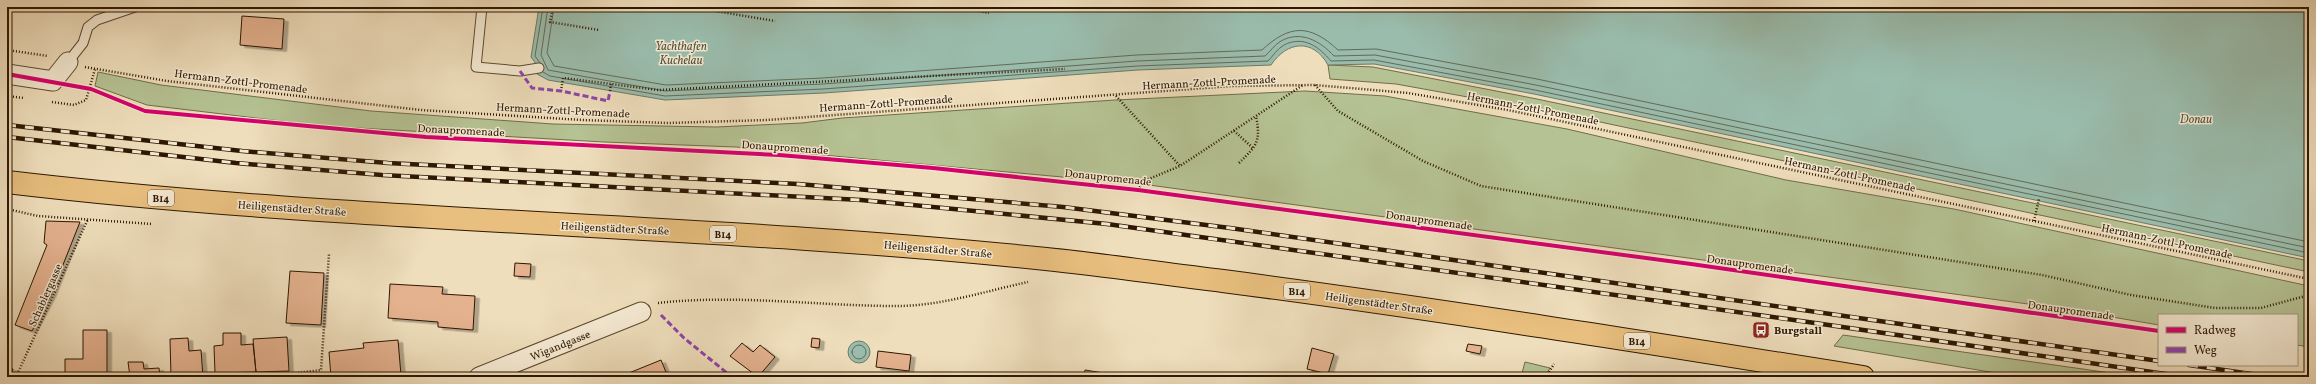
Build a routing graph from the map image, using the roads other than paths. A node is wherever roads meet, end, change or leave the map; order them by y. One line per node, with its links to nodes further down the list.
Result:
1 (135, 7): 3 (lane)
2 (482, 7): 4 (lane)
3 (68, 62): 5 (street)
4 (539, 68)
5 (7, 74)
6 (7, 182): 9 (main road, Heiligenstädter Straße / B14)
7 (641, 312): 8 (street, Wigandgasse)
8 (479, 377)
9 (1863, 377)

